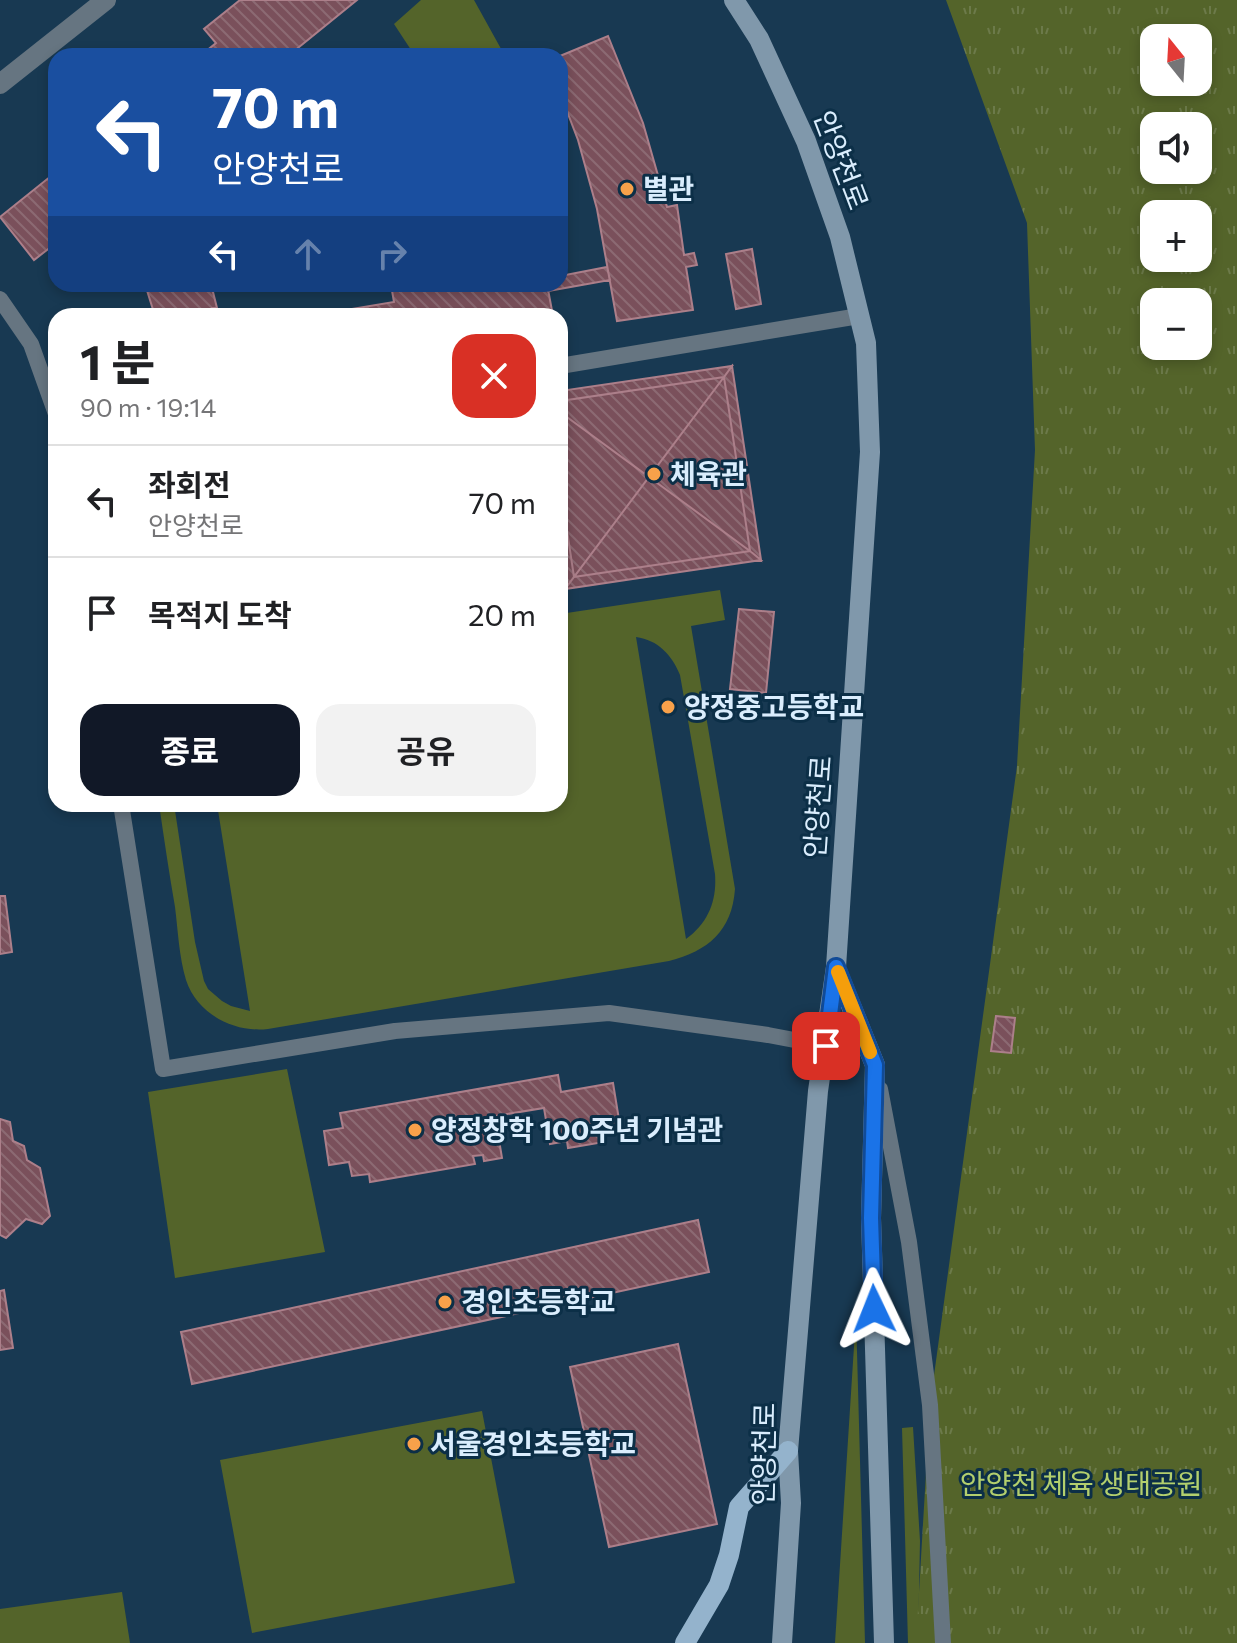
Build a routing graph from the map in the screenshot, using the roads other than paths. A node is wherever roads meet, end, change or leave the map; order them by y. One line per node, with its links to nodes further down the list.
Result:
1 (106, 0): 3 (street)
2 (734, 0): 5 (main road, 안양천로)
3 (0, 84)
4 (0, 299): 7 (lane)
5 (859, 316): 6 (lane); 9 (main road, 안양천로)
6 (568, 365)
7 (48, 392)
8 (122, 812): 10 (lane)
9 (836, 967): 10 (main road, 안양천로); 11 (main road)
10 (826, 1046): 12 (main road, 안양천로)
11 (875, 1065): 15 (main road); 16 (lane)
12 (788, 1451): 13 (main road); 14 (main road, 안양천로)
13 (685, 1643)
14 (782, 1643)
15 (884, 1643)
16 (943, 1643)

